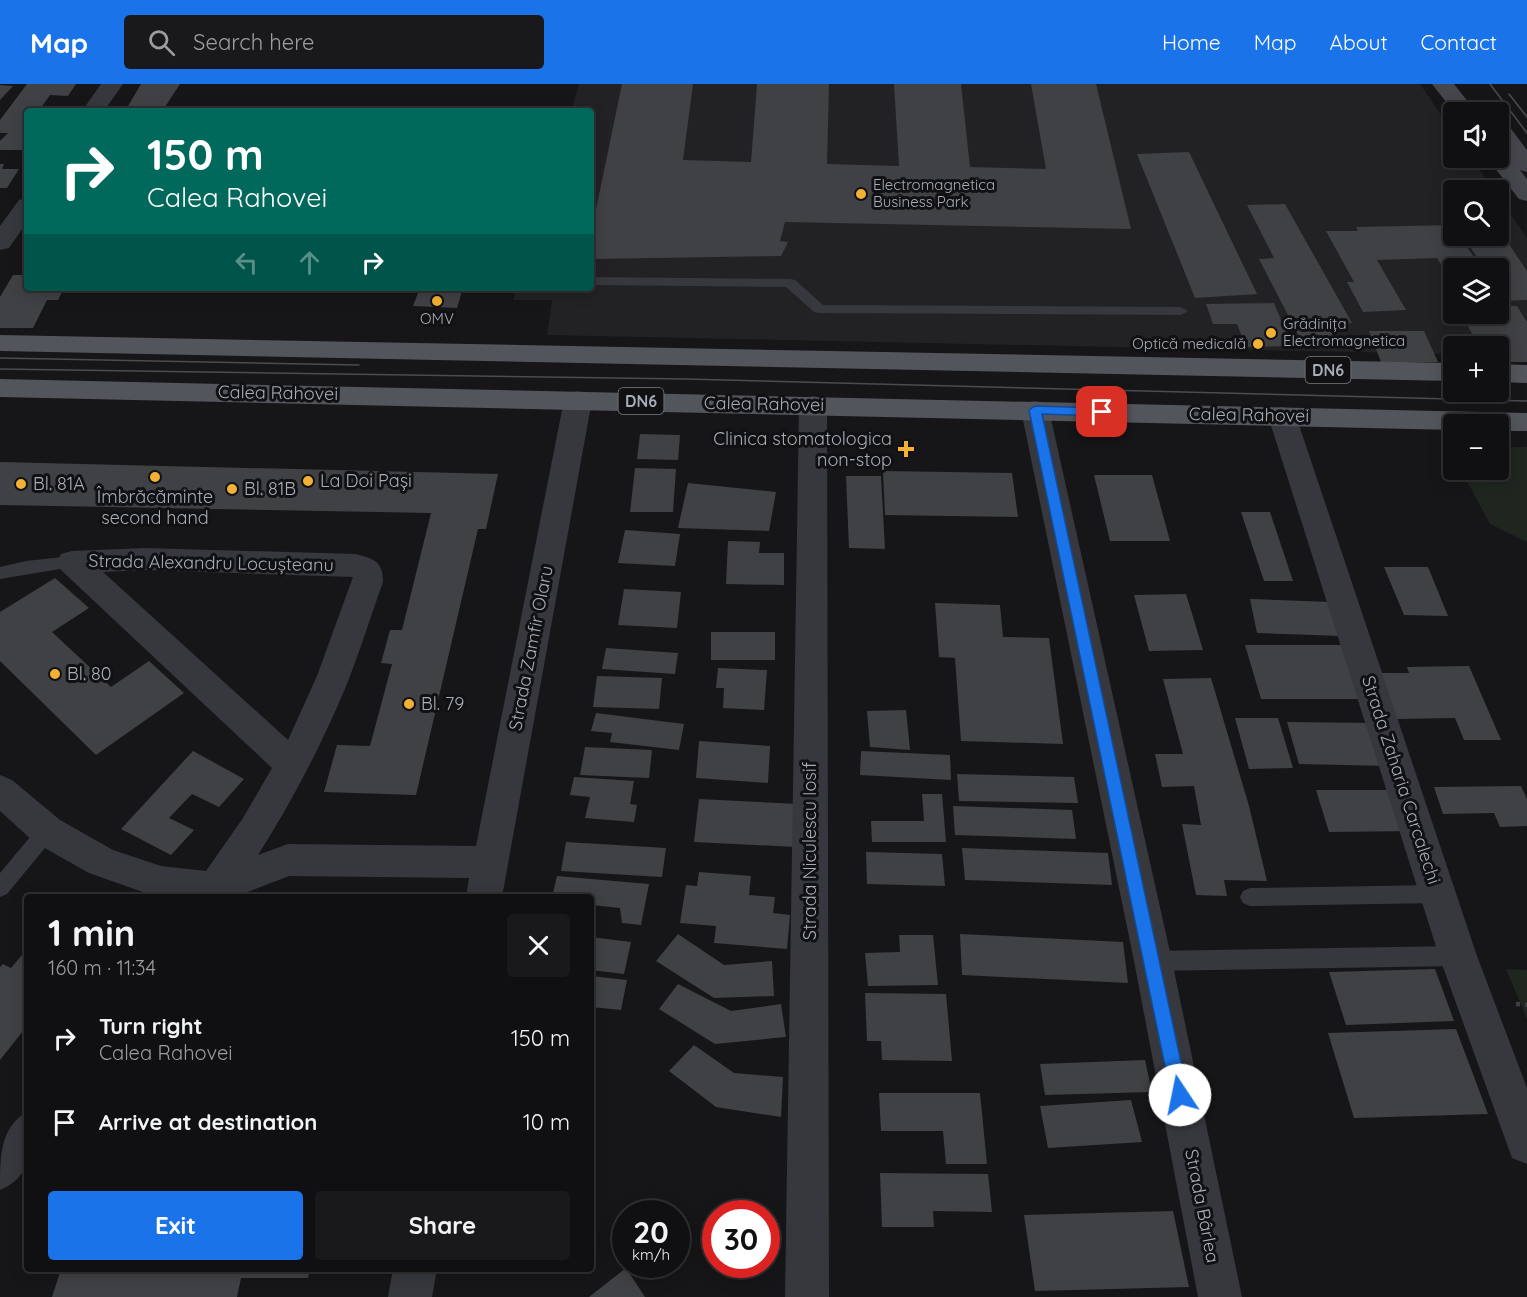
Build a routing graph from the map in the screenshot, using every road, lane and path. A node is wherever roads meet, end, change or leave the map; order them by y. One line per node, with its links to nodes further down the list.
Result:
1 (112, 84): 6 (street)
2 (1443, 84): 4 (main road)
3 (1466, 84): 5 (main road)
4 (1457, 102)
5 (1480, 102)
6 (95, 108)
7 (1509, 141): 8 (main road)
8 (1527, 165)
9 (1507, 168): 10 (main road)
10 (1527, 194)
11 (24, 209): 12 (street)
12 (0, 243)
13 (594, 281): 14 (lane)
14 (1181, 311)
15 (0, 343): 16 (main road, DN6)
16 (1443, 372)
17 (1509, 373): 18 (main road)
18 (1527, 374)
19 (0, 388): 20 (main road, Calea Rahovei / DN6)
20 (578, 400): 21 (main road, Calea Rahovei / DN6); 30 (street, Strada Zamfir Olaru)
21 (813, 405): 22 (main road, Calea Rahovei / DN6); 43 (street, Strada Niculescu Iosif)
22 (1035, 410): 23 (main road, Calea Rahovei / DN6); 37 (street, Strada Bârlea)
23 (1282, 416): 24 (main road, Calea Rahovei / DN6); 34 (street, Strada Zaharia Carcalechi)
24 (1527, 422)
25 (72, 562): 26 (lane); 27 (street, Strada Alexandru Locușteanu); 27 (street, Strada Alexandru Locușteanu)
26 (0, 573)
27 (292, 765): 32 (street, Strada Alexandru Locușteanu)
28 (0, 790): 29 (street)
29 (47, 831): 31 (lane); 32 (street)
30 (491, 862): 32 (street); 33 (street, Strada Zamfir Olaru)
31 (0, 888)
32 (211, 893)
33 (485, 894)
34 (1438, 894): 35 (lane); 36 (street, Strada Zaharia Carcalechi)
35 (1251, 897)
36 (1458, 956): 37 (lane); 39 (street, Strada Zaharia Carcalechi)
37 (1153, 961): 44 (street, Strada Bârlea)
38 (24, 1137): 40 (street)
39 (1527, 1143)
40 (0, 1169)
41 (414, 1272): 42 (street)
42 (410, 1297)
43 (807, 1297)
44 (1220, 1297)

